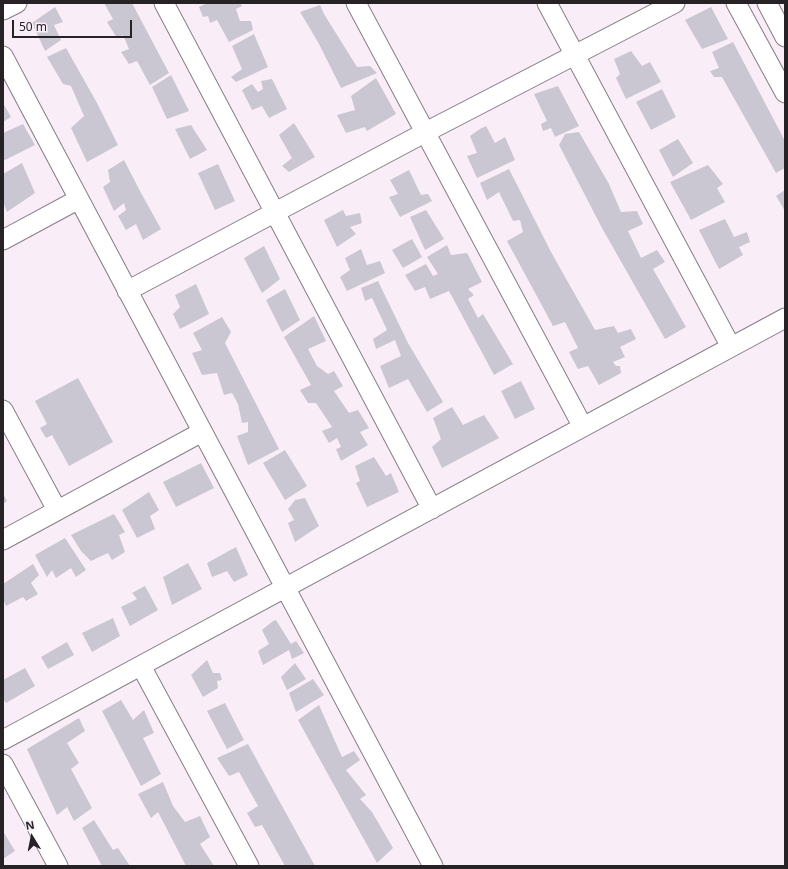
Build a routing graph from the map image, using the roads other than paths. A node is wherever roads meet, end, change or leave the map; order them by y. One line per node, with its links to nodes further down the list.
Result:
1 (17, 3): 8 (street)
2 (164, 3): 15 (street)
3 (356, 3): 13 (street)
4 (547, 3): 10 (street)
5 (675, 3): 10 (street)
6 (736, 3): 12 (street)
7 (767, 3): 9 (street)
8 (3, 10)
9 (785, 37)
10 (575, 55): 13 (street); 19 (street)
11 (3, 56): 14 (street)
12 (785, 93)
13 (426, 132): 15 (street); 21 (street)
14 (79, 199): 16 (street); 17 (street)
15 (275, 213): 17 (street); 23 (street)
16 (3, 240)
17 (127, 291): 22 (street)
18 (785, 318): 19 (street)
19 (730, 347): 21 (street)
20 (3, 410): 24 (street)
21 (583, 427): 23 (street)
22 (202, 432): 24 (street); 26 (street)
23 (432, 509): 26 (street)
24 (57, 510): 25 (street)
25 (3, 540)
26 (285, 588): 27 (street); 32 (street)
27 (141, 666): 28 (street); 31 (street)
28 (3, 740)
29 (3, 764): 30 (street)
30 (58, 866)
31 (249, 866)
32 (433, 866)

